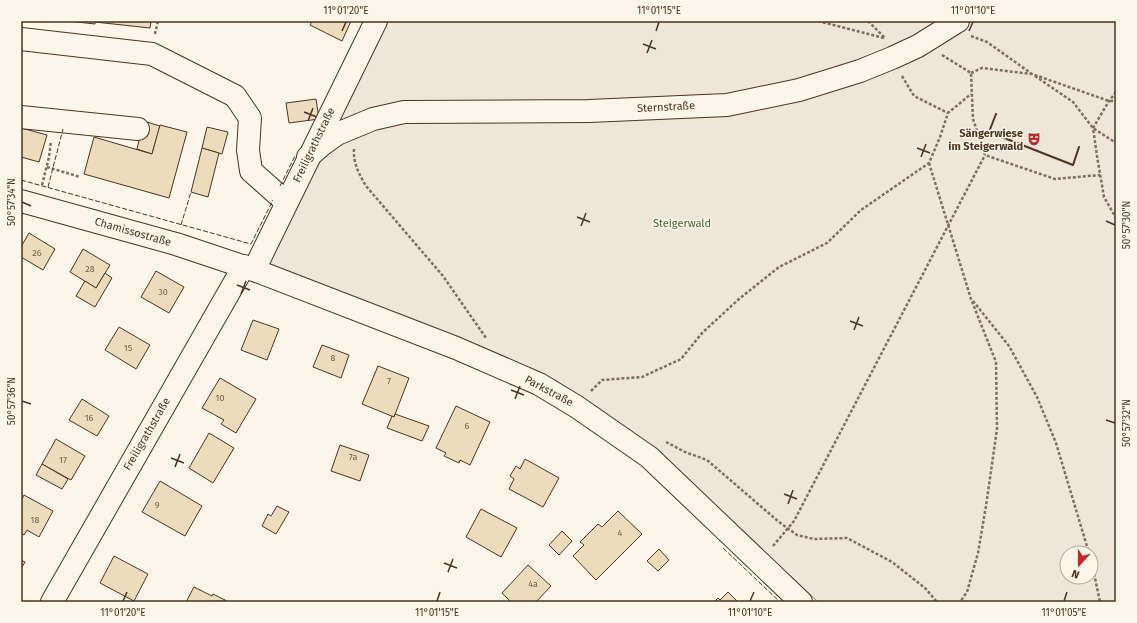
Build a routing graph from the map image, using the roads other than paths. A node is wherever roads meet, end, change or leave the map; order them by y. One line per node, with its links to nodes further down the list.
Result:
1 (376, 21): 6 (street, Freiligrathstraße)
2 (962, 28): 6 (street, Sternstraße)
3 (21, 38): 8 (street)
4 (21, 117): 5 (street)
5 (138, 129)
6 (308, 157): 8 (street, Freiligrathstraße)
7 (21, 201): 9 (street, Chamissostraße)
8 (286, 202): 9 (street, Freiligrathstraße)
9 (249, 268): 10 (street, Freiligrathstraße); 11 (street, Parkstraße)
10 (53, 602)
11 (801, 602)

